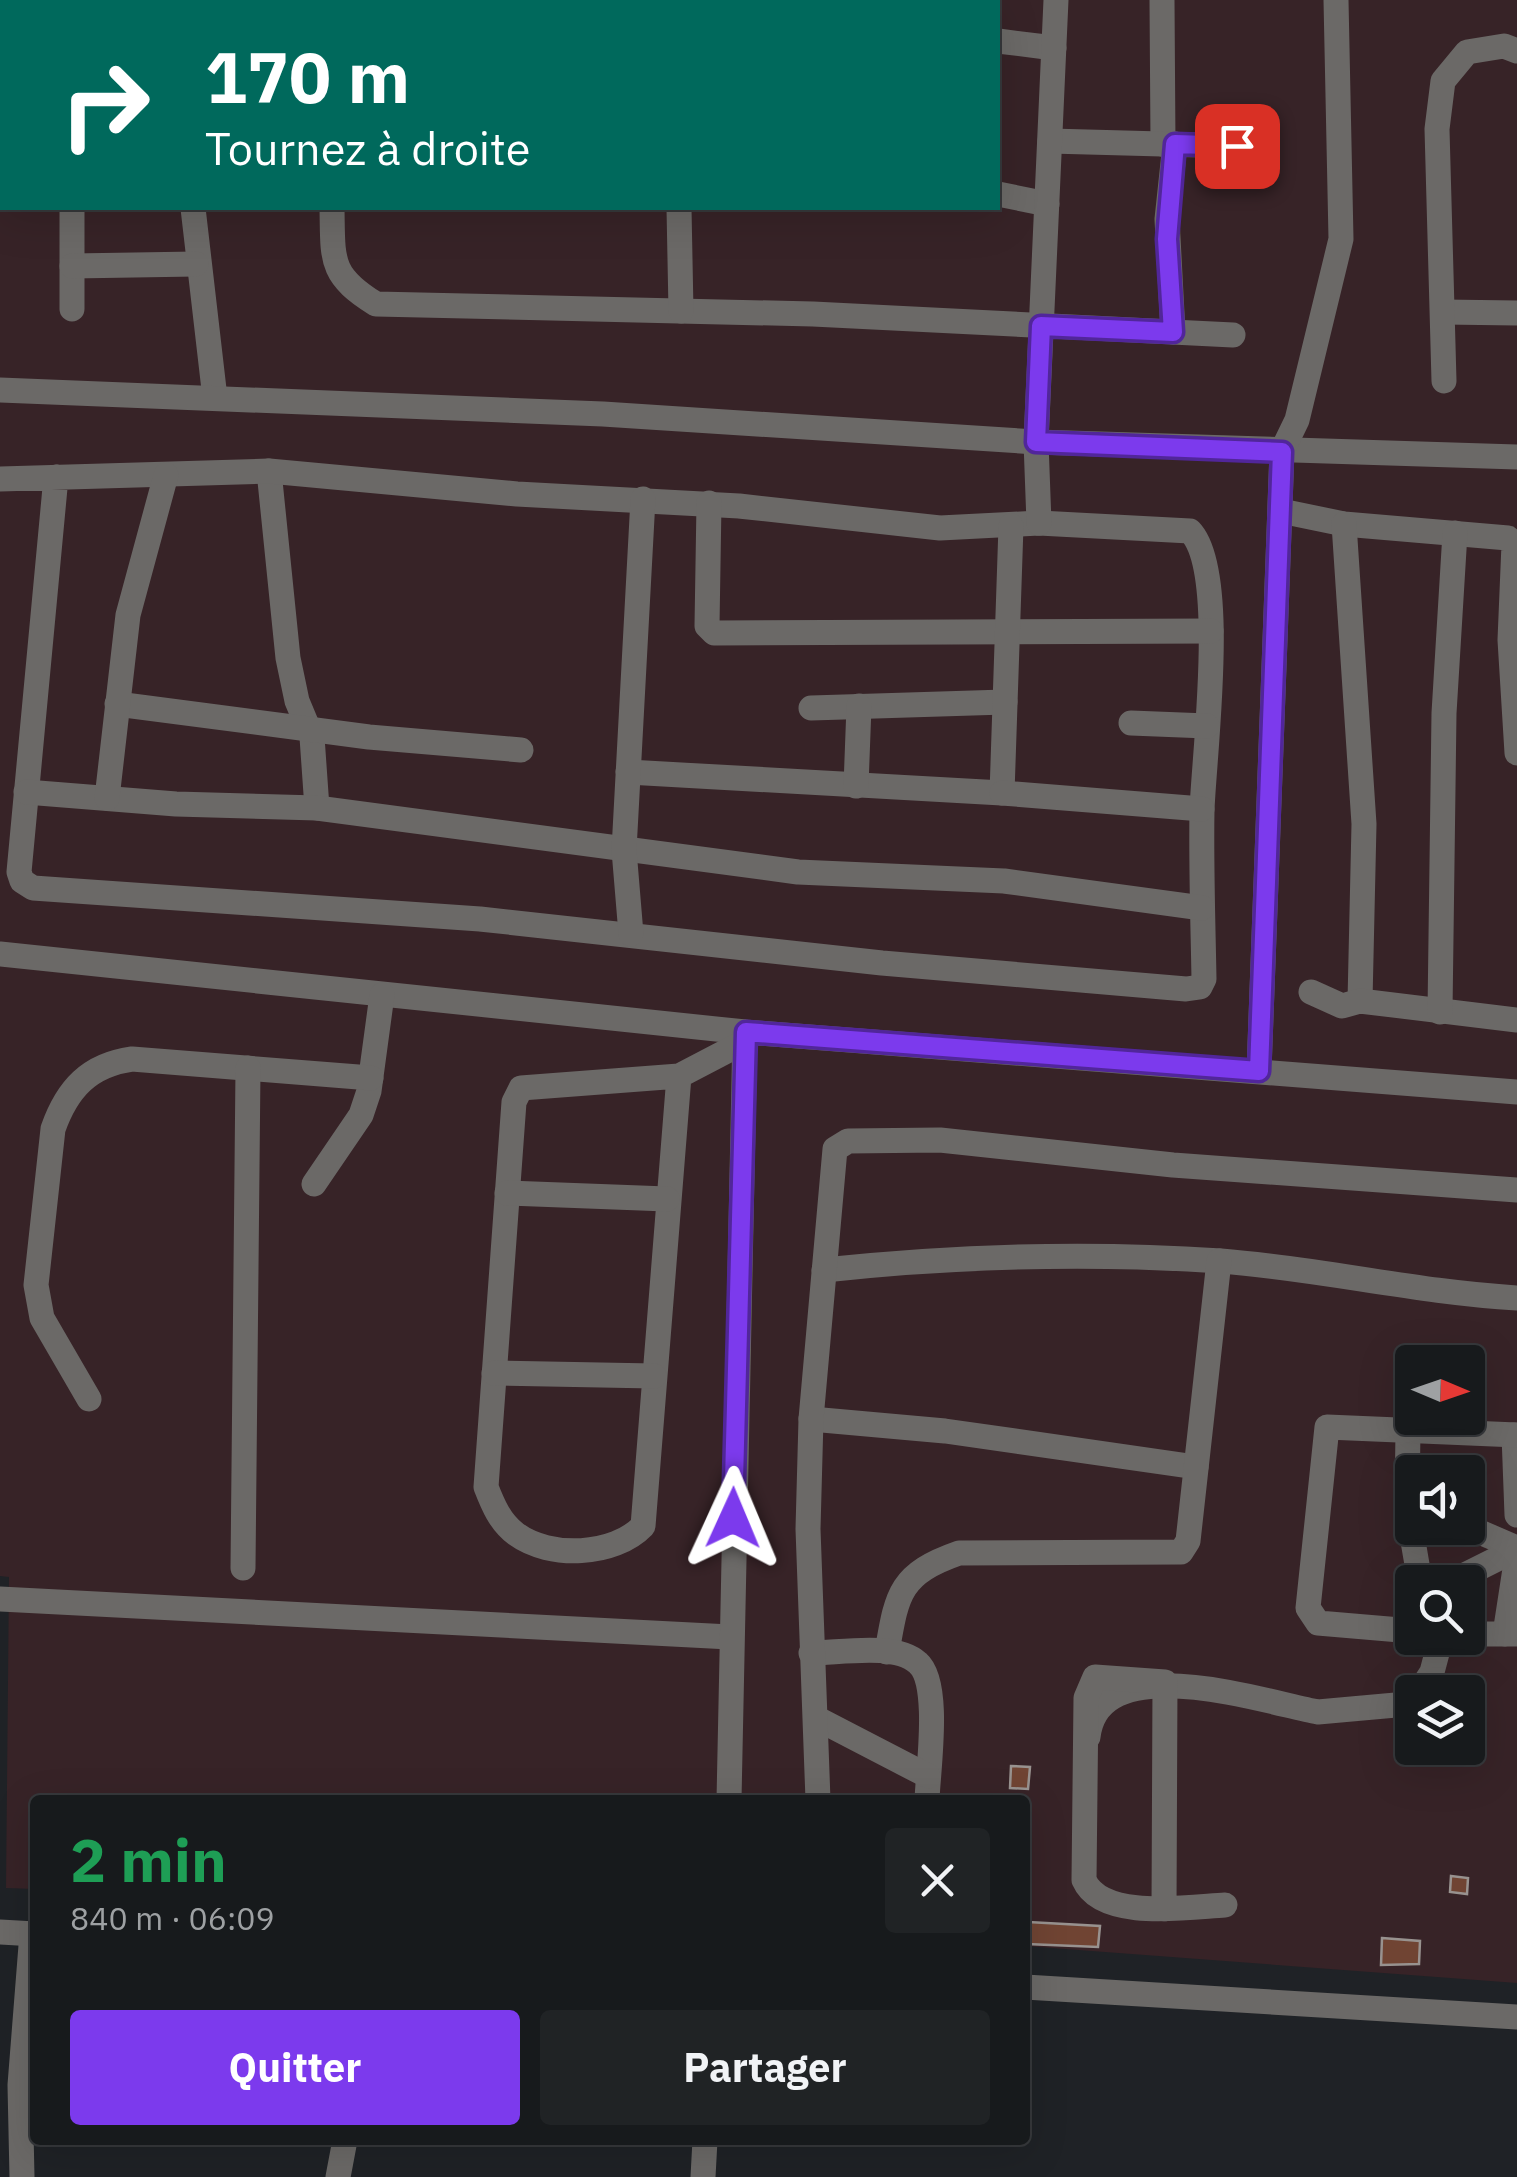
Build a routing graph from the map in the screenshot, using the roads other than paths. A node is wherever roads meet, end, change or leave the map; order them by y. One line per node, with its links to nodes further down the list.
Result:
1 (1056, 0): 5 (street)
2 (1162, 0): 8 (street)
3 (1336, 0): 29 (street)
4 (1000, 42): 5 (street)
5 (1054, 48): 7 (street)
6 (1517, 51): 20 (street)
7 (1050, 141): 8 (street); 11 (street)
8 (1169, 144): 9 (street); 23 (street)
9 (1237, 146)
10 (1000, 194): 11 (street)
11 (1047, 204): 22 (street)
12 (72, 210): 17 (street)
13 (193, 210): 16 (street)
14 (332, 210): 19 (street)
15 (680, 210): 19 (street)
16 (196, 264): 17 (street); 27 (street)
17 (72, 266): 18 (street)
18 (72, 309)
19 (681, 311): 22 (street)
20 (1443, 312): 21 (street); 25 (street)
21 (1517, 313)
22 (1041, 326): 23 (street); 28 (street)
23 (1173, 332): 24 (street)
24 (1233, 336)
25 (1444, 381)
26 (0, 390): 27 (street)
27 (215, 398): 28 (street)
28 (1036, 442): 29 (street); 38 (street)
29 (1282, 452): 30 (street); 37 (street)
30 (1517, 458)
31 (269, 472): 32 (street); 35 (street); 50 (street)
32 (166, 475): 33 (street); 45 (street)
33 (56, 477): 34 (street); 55 (street)
34 (0, 479)
35 (643, 499): 36 (street); 53 (street)
36 (709, 503): 40 (street); 43 (street)
37 (1281, 512): 39 (street); 71 (street)
38 (1038, 523): 40 (street); 42 (street)
39 (1344, 524): 41 (street); 66 (street)
40 (1010, 526): 43 (street)
41 (1454, 534): 52 (street); 67 (street)
42 (1211, 631): 43 (street); 49 (street)
43 (1008, 632): 44 (street)
44 (1005, 702): 46 (street); 56 (street)
45 (117, 704): 50 (street); 57 (street)
46 (860, 706): 47 (street); 54 (street)
47 (811, 708)
48 (1131, 723): 49 (street)
49 (1207, 726): 59 (street)
50 (307, 728): 51 (street); 58 (street)
51 (521, 750)
52 (1517, 753)
53 (628, 772): 54 (street); 60 (street)
54 (856, 786): 56 (street)
55 (26, 792): 57 (street); 62 (street)
56 (1002, 793): 59 (street)
57 (107, 798): 58 (street)
58 (317, 808): 60 (street)
59 (1202, 809): 61 (street)
60 (624, 850): 61 (street); 62 (street)
61 (1202, 908): 62 (street)
62 (631, 934)
63 (0, 954): 65 (street)
64 (1310, 992): 66 (street)
65 (382, 995): 69 (street); 73 (street)
66 (1360, 1001): 67 (street)
67 (1440, 1012): 68 (street)
68 (1517, 1020)
69 (746, 1036): 71 (street); 72 (street); 99 (street)
70 (248, 1068): 73 (street); 84 (street); 94 (street)
71 (1259, 1071): 74 (street)
72 (678, 1076): 77 (street); 78 (street)
73 (371, 1078): 75 (street)
74 (1517, 1092)
75 (314, 1184)
76 (1517, 1190): 80 (street)
77 (508, 1193): 78 (street); 82 (street)
78 (667, 1199): 83 (street)
79 (1218, 1261): 80 (street); 81 (street); 89 (street)
80 (824, 1270): 85 (street)
81 (1517, 1298)
82 (494, 1373): 83 (street); 83 (street)
83 (654, 1376)
84 (89, 1399)
85 (811, 1419): 89 (street); 101 (street)
86 (1395, 1429): 96 (street)
87 (1485, 1433): 88 (street)
88 (1516, 1435): 90 (street)
89 (1196, 1467): 100 (street)
90 (1517, 1515)
91 (1485, 1535): 92 (street)
92 (1517, 1551): 93 (street); 98 (street)
93 (1485, 1566)
94 (242, 1568)
95 (0, 1600): 99 (street)
96 (1395, 1630)
97 (1485, 1634): 98 (street)
98 (1511, 1634)
99 (730, 1637): 106 (street)
100 (887, 1652): 101 (street); 105 (street)
101 (811, 1653): 104 (street)
102 (1165, 1682): 103 (street); 109 (street); 109 (street)
103 (1395, 1706)
104 (818, 1719): 105 (street); 107 (street)
105 (927, 1788)
106 (729, 1795)
107 (818, 1795)
108 (1226, 1905): 109 (street)
109 (1164, 1909)
110 (0, 1932): 111 (street)
111 (30, 1934)
112 (30, 1977): 117 (street)
113 (1030, 1987): 114 (street)
114 (1517, 2017)
115 (344, 2145): 118 (street)
116 (705, 2145): 119 (street)
117 (22, 2177)
118 (338, 2177)
119 (703, 2177)

